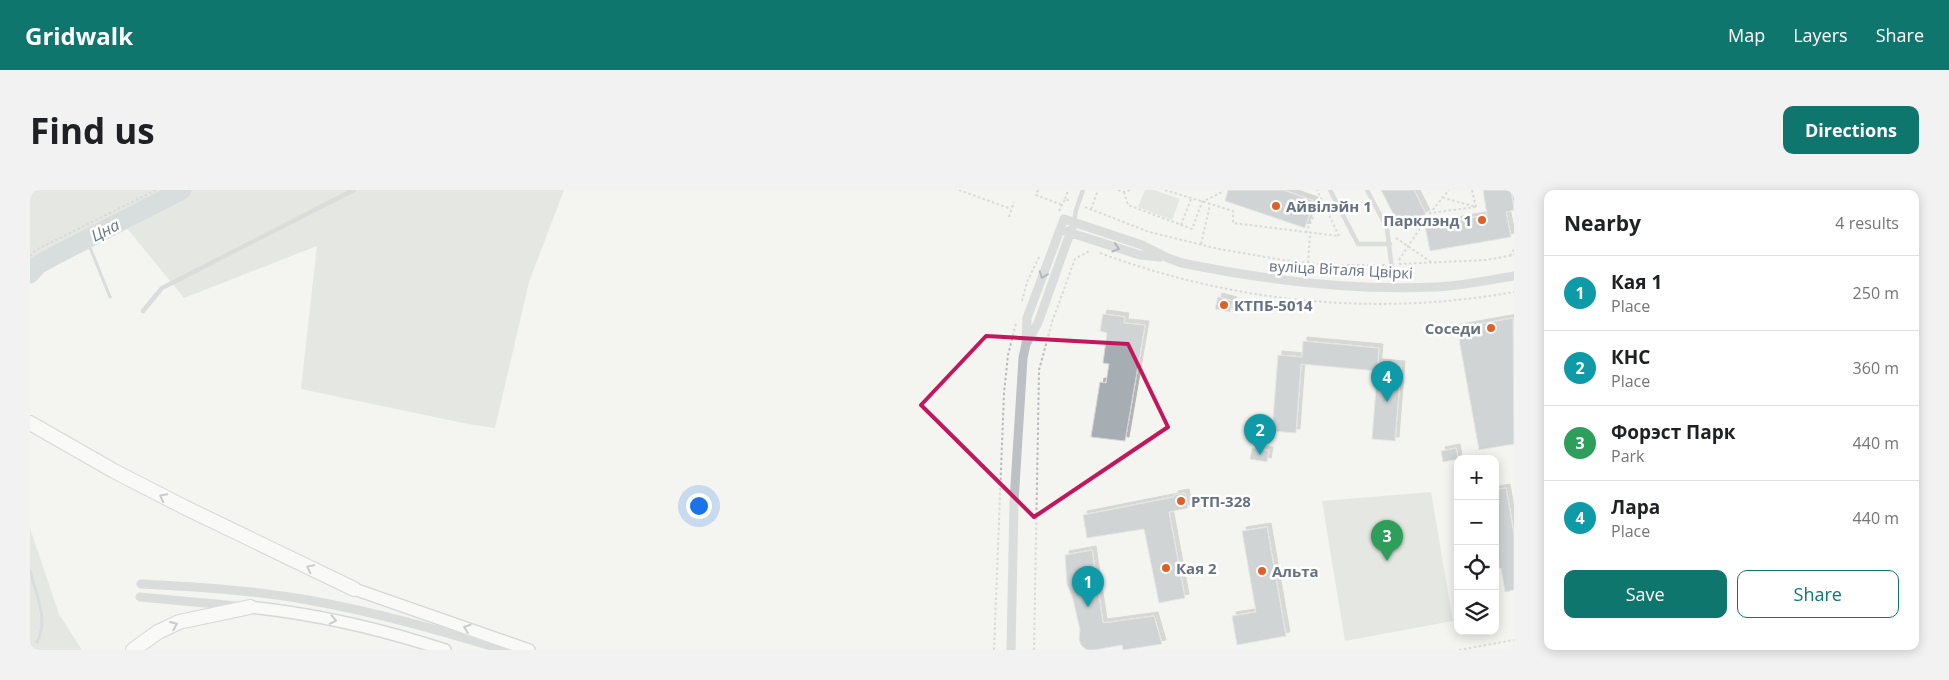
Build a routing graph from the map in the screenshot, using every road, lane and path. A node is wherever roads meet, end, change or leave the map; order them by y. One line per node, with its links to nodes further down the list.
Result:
1 (156, 190): 48 (path)
2 (354, 190): 57 (lane)
3 (959, 190): 29 (path)
4 (1038, 190): 26 (path)
5 (1068, 190): 21 (path)
6 (1084, 190): 27 (lane)
7 (1098, 190): 30 (path)
8 (1118, 190): 18 (path)
9 (1130, 190): 18 (path)
10 (1165, 190): 19 (path)
11 (1223, 190): 24 (path)
12 (1317, 190): 22 (path)
13 (1330, 190): 42 (lane)
14 (1367, 190): 40 (lane)
15 (1418, 190): 31 (path)
16 (1449, 190): 20 (path)
17 (1472, 190): 28 (path)
18 (1124, 192): 35 (path)
19 (1192, 198): 24 (path); 35 (path)
20 (1444, 198): 28 (path); 31 (path)
21 (1065, 199): 26 (path); 27 (path)
22 (1321, 199): 38 (path); 39 (path)
23 (1014, 202): 29 (path)
24 (1202, 202): 25 (path); 35 (path)
25 (1210, 204): 38 (path); 41 (path)
26 (1062, 205): 32 (path)
27 (1077, 207): 30 (path); 32 (lane); 34 (lane)
28 (1476, 207): 31 (path)
29 (1012, 209): 33 (path)
30 (1091, 209): 41 (path)
31 (1430, 213): 43 (path)
32 (1061, 216): 34 (street, вуліца Віталя Цвіркі); 36 (street)
33 (1009, 217)
34 (1074, 222): 37 (street); 50 (street, вуліца Віталя Цвіркі)
35 (1181, 225)
36 (1060, 229): 37 (street, вуліца Віталя Цвіркі); 59 (street, one-way to 59)
37 (1070, 233): 50 (street, вуліца Віталя Цвіркі, one-way to 50); 59 (street)
38 (1306, 233): 39 (path)
39 (1310, 234): 51 (path)
40 (1388, 235): 42 (lane); 43 (path)
41 (1201, 244): 51 (path)
42 (1390, 244): 53 (lane)
43 (1408, 245): 52 (path); 52 (path)
44 (1514, 249): 49 (path)
45 (1091, 250): 72 (path)
46 (1039, 255): 56 (path)
47 (1514, 255): 49 (path)
48 (30, 256)
49 (1510, 256): 52 (path)
50 (1168, 258): 55 (street, вуліца Віталя Цвіркі)
51 (1308, 262): 53 (path)
52 (1431, 262)
53 (1391, 265): 55 (lane)
54 (1514, 276): 55 (street, вуліца Віталя Цвіркі)
55 (1394, 287)
56 (1020, 309)
57 (143, 311)
58 (1018, 318): 70 (path)
59 (1026, 344): 71 (street)
60 (30, 423): 62 (highway, one-way to 60)
61 (141, 584): 68 (street)
62 (354, 589): 69 (main road, one-way to 62)
63 (140, 598): 64 (street)
64 (250, 607): 66 (highway, one-way to 64); 67 (main road, one-way to 67)
65 (1514, 640): 73 (path)
66 (133, 650)
67 (446, 650)
68 (504, 650)
69 (529, 650)
70 (994, 650)
71 (1011, 650)
72 (1034, 650)
73 (1459, 650)

